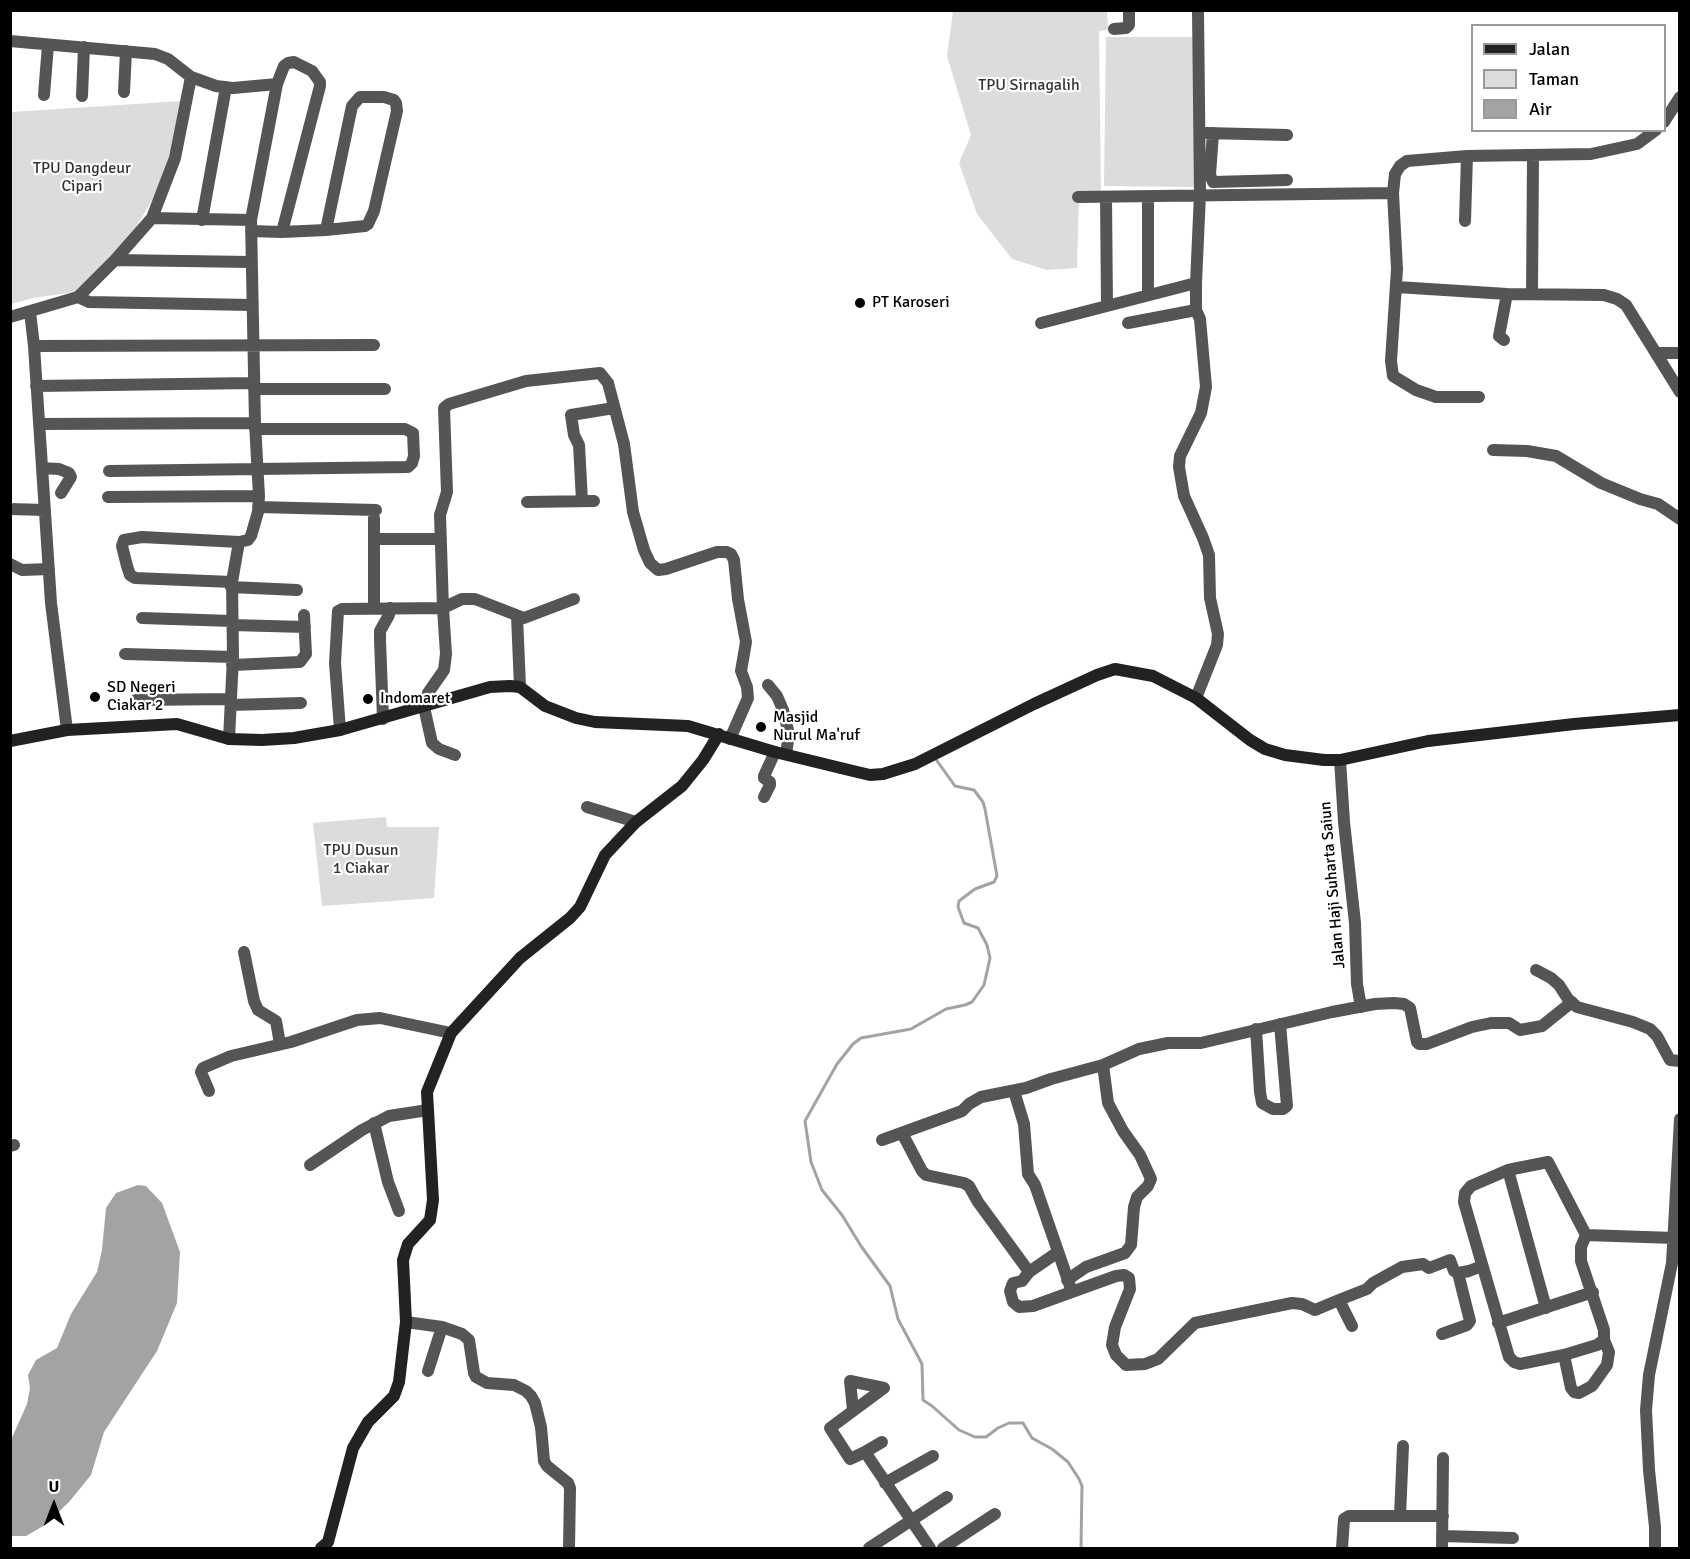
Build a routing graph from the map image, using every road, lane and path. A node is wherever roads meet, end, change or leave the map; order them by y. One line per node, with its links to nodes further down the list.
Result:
1 (1129, 10): 3 (street)
2 (1198, 10): 16 (street)
3 (1114, 29)
4 (10, 40): 5 (street)
5 (48, 45): 6 (street); 12 (street)
6 (84, 47): 7 (street); 13 (street)
7 (126, 51): 8 (street); 11 (street)
8 (191, 77): 10 (street); 28 (street)
9 (277, 84): 10 (street); 31 (street); 33 (street)
10 (226, 87): 29 (street)
11 (124, 92)
12 (44, 95)
13 (81, 96)
14 (1680, 98): 15 (street)
15 (1666, 120)
16 (1199, 132): 18 (street); 24 (street)
17 (1653, 132): 21 (street)
18 (1213, 133): 19 (street); 22 (street)
19 (1287, 135)
20 (1467, 156): 21 (street); 23 (street); 30 (street)
21 (1533, 156): 38 (street)
22 (1287, 180)
23 (1393, 193): 24 (street); 37 (street)
24 (1200, 194): 27 (street); 36 (street)
25 (1106, 196): 26 (street); 27 (street); 43 (street)
26 (1078, 197)
27 (1148, 197): 40 (street)
28 (152, 218): 29 (street); 34 (street)
29 (202, 220): 31 (street)
30 (1465, 221)
31 (251, 226): 33 (street); 35 (street)
32 (326, 230): 32 (street); 33 (street)
33 (282, 232)
34 (115, 260): 35 (street); 41 (street)
35 (251, 262): 42 (street)
36 (1196, 284): 40 (street); 44 (street)
37 (1397, 287): 39 (street); 59 (street)
38 (1532, 293): 39 (street); 53 (street)
39 (1507, 294): 49 (street)
40 (1148, 295): 43 (street)
41 (78, 297): 42 (street); 45 (street)
42 (252, 305): 50 (street)
43 (1107, 306): 47 (street)
44 (1196, 310): 48 (street); 92 (street)
45 (30, 312): 46 (street); 52 (street)
46 (10, 317)
47 (1041, 323)
48 (1128, 323)
49 (1504, 340)
50 (253, 345): 51 (street); 52 (street); 56 (street)
51 (374, 345)
52 (34, 346): 55 (street)
53 (1656, 353): 54 (street); 58 (street)
54 (1680, 353)
55 (36, 386): 56 (street); 61 (street)
56 (254, 386): 57 (street); 62 (street)
57 (385, 389)
58 (1680, 392)
59 (1479, 397)
60 (614, 408): 70 (street); 74 (street); 101 (street)
61 (39, 424): 62 (street); 64 (street)
62 (255, 426): 65 (street); 65 (street)
63 (1493, 450): 73 (street)
64 (42, 468): 67 (street); 72 (street)
65 (258, 468): 66 (street); 69 (street)
66 (109, 471)
67 (61, 493)
68 (108, 497): 69 (street)
69 (258, 501): 75 (street); 76 (street)
70 (527, 502)
71 (10, 509): 72 (street)
72 (45, 510): 78 (street)
73 (1680, 519)
74 (441, 538): 75 (street); 84 (street)
75 (374, 539): 82 (street)
76 (239, 542): 79 (street); 79 (street)
77 (10, 564): 78 (street)
78 (49, 569): 99 (street)
79 (231, 585): 80 (street); 87 (street)
80 (297, 590)
81 (574, 599): 85 (street)
82 (374, 608): 83 (street); 100 (street)
83 (390, 608): 84 (street); 98 (street)
84 (443, 608): 85 (street); 96 (street)
85 (517, 616): 91 (street)
86 (142, 618): 87 (street)
87 (232, 623): 89 (street); 89 (street)
88 (125, 654): 89 (street)
89 (232, 661): 94 (street)
90 (768, 685): 104 (street)
91 (520, 687): 96 (street); 101 (street)
92 (1196, 698): 104 (street); 106 (street)
93 (136, 700): 94 (street)
94 (231, 702): 95 (street); 102 (street)
95 (301, 703)
96 (424, 707): 98 (street); 105 (street)
97 (1680, 715): 106 (street)
98 (383, 719): 100 (street)
99 (67, 730): 102 (street); 103 (street)
100 (340, 730): 102 (street)
101 (724, 737): 104 (street); 109 (street)
102 (230, 739)
103 (10, 741)
104 (780, 753): 107 (street)
105 (455, 755)
106 (1340, 760): 113 (street, Jalan Haji Suharta Saiun)
107 (764, 797)
108 (587, 807): 109 (street)
109 (636, 822): 116 (street)
110 (244, 952): 117 (street)
111 (1536, 970): 112 (street)
112 (1572, 1002): 113 (street); 118 (street)
113 (1361, 1007): 114 (street)
114 (1280, 1024): 115 (street); 115 (street)
115 (1256, 1029): 119 (street)
116 (451, 1033): 117 (street); 122 (street)
117 (280, 1044): 120 (street)
118 (1680, 1061)
119 (1103, 1065): 121 (street); 136 (street)
120 (209, 1091)
121 (1014, 1091): 125 (street); 132 (street)
122 (428, 1110): 124 (street); 141 (street)
123 (1680, 1119): 131 (street)
124 (374, 1123): 127 (street); 129 (street)
125 (902, 1133): 126 (street); 134 (street)
126 (882, 1140)
127 (310, 1165)
128 (1508, 1170): 130 (street); 133 (street); 140 (street)
129 (399, 1211)
130 (1586, 1235): 131 (street); 137 (street)
131 (1674, 1238): 169 (street)
132 (1058, 1252): 134 (street); 136 (street)
133 (1482, 1266): 135 (street); 142 (street)
134 (1029, 1272): 138 (street)
135 (1458, 1273): 139 (street); 145 (street)
136 (1067, 1280): 138 (street)
137 (1593, 1292): 140 (street); 146 (street)
138 (1072, 1293): 139 (street)
139 (1340, 1300): 143 (street)
140 (1546, 1308): 142 (street)
141 (406, 1322): 144 (street); 163 (street)
142 (1498, 1323): 147 (street)
143 (1352, 1326)
144 (442, 1327): 148 (street); 164 (street)
145 (1442, 1334)
146 (1604, 1340): 147 (street); 147 (street)
147 (1564, 1355)
148 (428, 1371)
149 (853, 1410): 152 (street)
150 (882, 1442): 152 (street)
151 (1403, 1446): 158 (street)
152 (865, 1452): 155 (street)
153 (933, 1456): 155 (street)
154 (1443, 1458): 159 (street)
155 (885, 1483): 160 (street)
156 (947, 1497): 160 (street)
157 (994, 1514): 167 (street)
158 (1400, 1516): 159 (street); 168 (street)
159 (1443, 1516): 162 (street)
160 (910, 1521): 165 (street); 166 (street)
161 (1513, 1538): 162 (street)
162 (1442, 1542)
163 (326, 1546)
164 (569, 1548)
165 (868, 1548)
166 (930, 1548)
167 (943, 1548)
168 (1342, 1548)
169 (1655, 1548)

